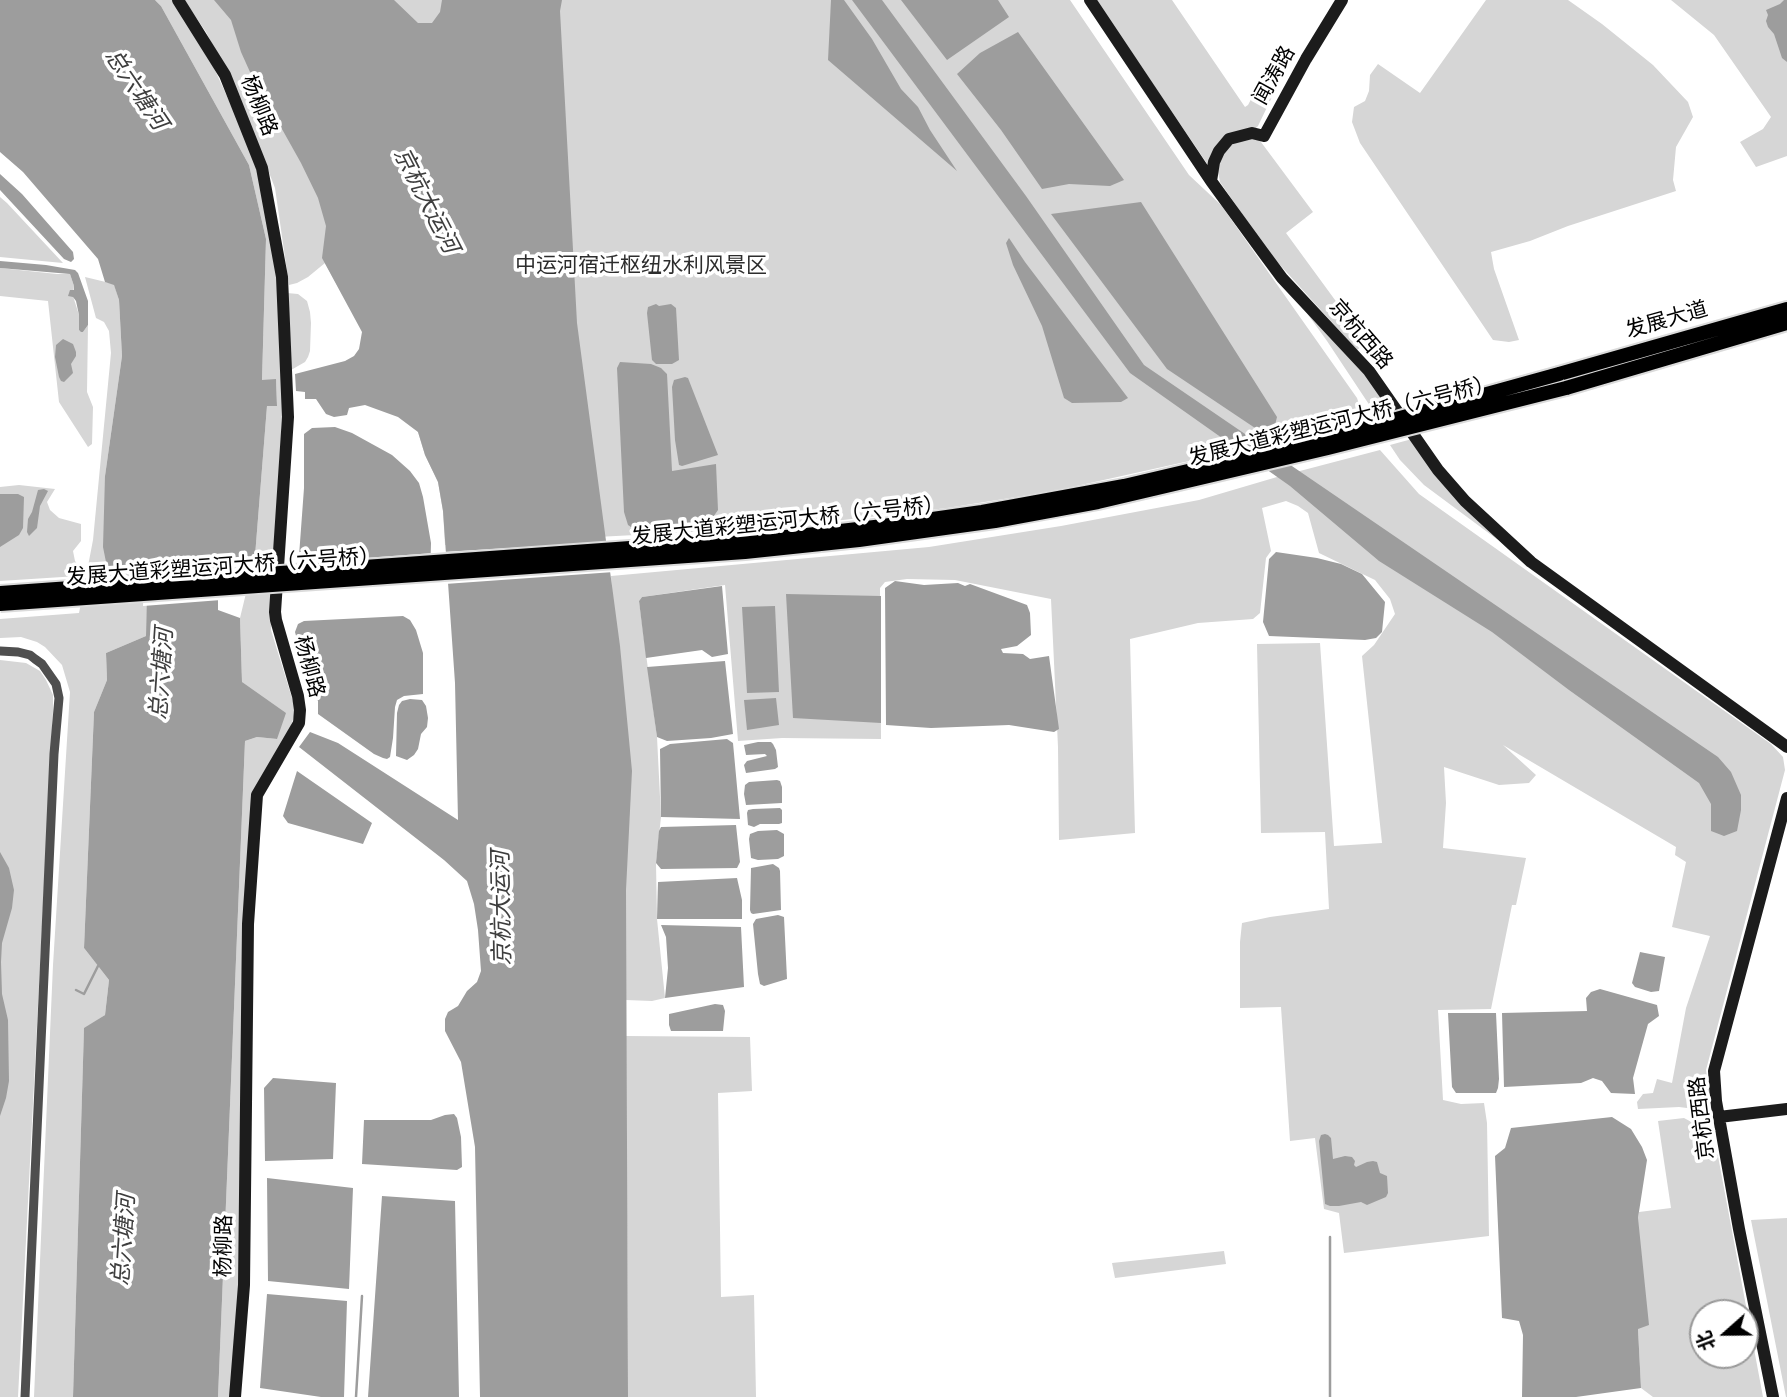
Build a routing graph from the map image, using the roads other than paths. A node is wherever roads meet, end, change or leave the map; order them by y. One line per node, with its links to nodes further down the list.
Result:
1 (178, 0): 16 (street, 杨柳路)
2 (1090, 0): 4 (street, 京杭西路)
3 (1342, 0): 4 (street, 闻涛路)
4 (1211, 181): 11 (street, 京杭西路)
5 (1787, 309): 7 (main road, 发展大道)
6 (1787, 323): 7 (main road, 发展大道)
7 (1562, 381): 8 (main road, 发展大道彩塑运河大桥（六号桥）, bridge); 9 (main road, 发展大道彩塑运河大桥（六号桥）, bridge)
8 (0, 593)
9 (0, 604)
10 (0, 652): 15 (street)
11 (1787, 747)
12 (1787, 798): 14 (street, 京杭西路)
13 (1787, 1110): 14 (street)
14 (1719, 1117): 17 (street, 京杭西路)
15 (24, 1397)
16 (235, 1397)
17 (1773, 1397)

